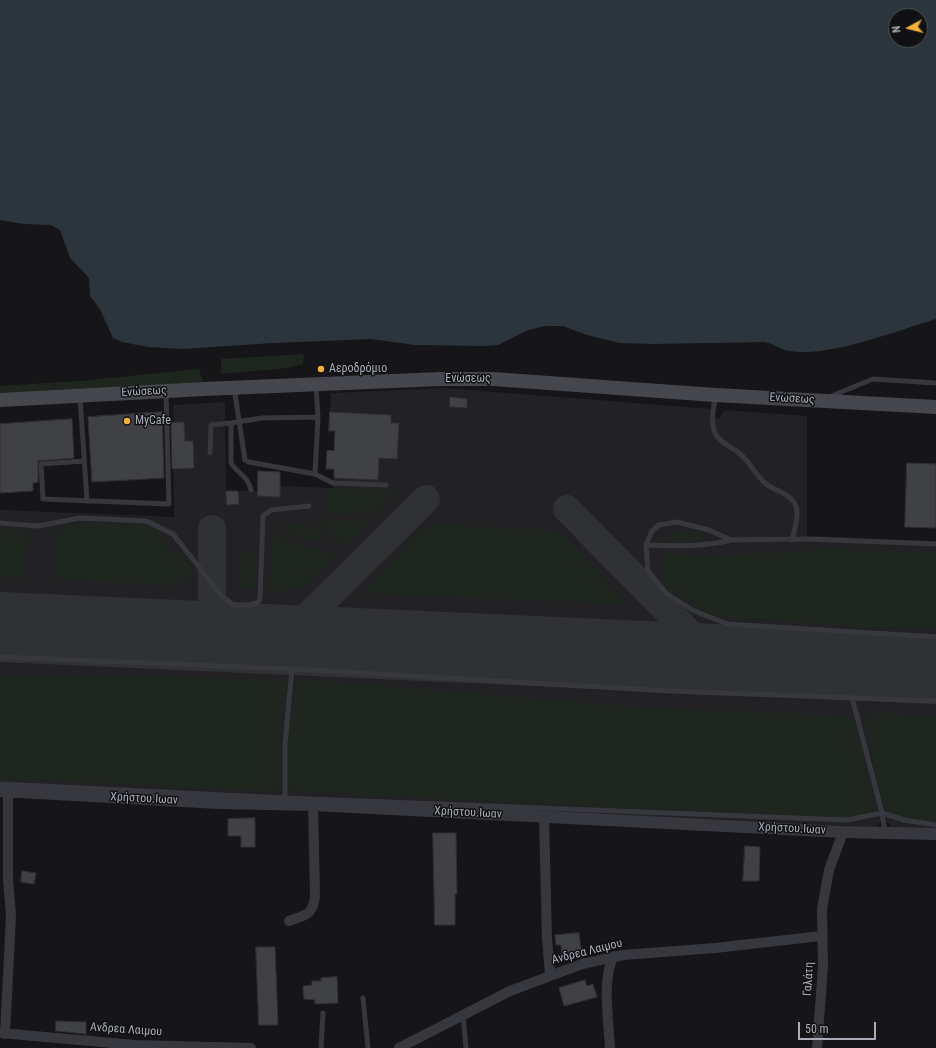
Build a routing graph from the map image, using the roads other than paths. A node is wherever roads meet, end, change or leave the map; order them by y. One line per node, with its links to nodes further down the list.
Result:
1 (936, 383): 8 (lane)
2 (316, 385): 3 (main road, Ενώσεως); 5 (main road, Ενώσεως); 10 (lane)
3 (234, 388): 4 (main road, Ενώσεως); 11 (lane)
4 (166, 391): 6 (main road, Ενώσεως); 18 (lane)
5 (715, 395): 8 (main road, Ενώσεως); 22 (lane)
6 (80, 396): 7 (main road, Ενώσεως); 14 (lane)
7 (0, 400)
8 (820, 400): 9 (main road, Ενώσεως)
9 (936, 407)
10 (318, 417): 11 (lane); 15 (lane)
11 (239, 421): 12 (lane); 15 (lane)
12 (231, 423): 13 (lane); 17 (lane)
13 (210, 453)
14 (84, 461): 18 (lane); 18 (lane)
15 (315, 474): 16 (lane)
16 (386, 485)
17 (251, 490)
18 (87, 501)
19 (309, 506): 20 (lane)
20 (0, 523)
21 (732, 540): 22 (lane); 24 (lane); 24 (lane)
22 (792, 540): 23 (lane)
23 (936, 544)
24 (646, 545): 25 (lane)
25 (936, 637)
26 (0, 657): 27 (lane)
27 (292, 669): 28 (lane); 31 (lane)
28 (852, 697): 29 (lane); 33 (lane)
29 (936, 701)
30 (3, 789): 31 (lane); 32 (street, Χρήστου.Ιωαν); 46 (street)
31 (285, 798): 33 (lane)
32 (313, 804): 34 (street, Χρήστου.Ιωαν); 39 (street)
33 (882, 813): 35 (lane); 37 (lane)
34 (544, 817): 36 (street, Χρήστου.Ιωαν); 42 (street)
35 (936, 825)
36 (843, 832): 37 (street, Χρήστου.Ιωαν); 40 (street, Γαλάτη)
37 (885, 832): 38 (street, Χρήστου.Ιωαν)
38 (936, 834)
39 (289, 921)
40 (821, 936): 41 (street, Ανδρεα Λαιμου); 54 (street, Γαλάτη)
41 (614, 956): 42 (street, Ανδρεα Λαιμου); 53 (street)
42 (550, 975): 45 (street, Ανδρεα Λαιμου)
43 (363, 998): 50 (lane)
44 (323, 1013): 49 (lane)
45 (463, 1014): 51 (street, Ανδρεα Λαιμου); 52 (lane)
46 (3, 1034): 47 (street, Ανδρεα Λαιμου)
47 (158, 1047): 48 (street, Ανδρεα Λαιμου)
48 (251, 1048)
49 (321, 1048)
50 (368, 1048)
51 (399, 1048)
52 (466, 1048)
53 (610, 1048)
54 (817, 1048)

